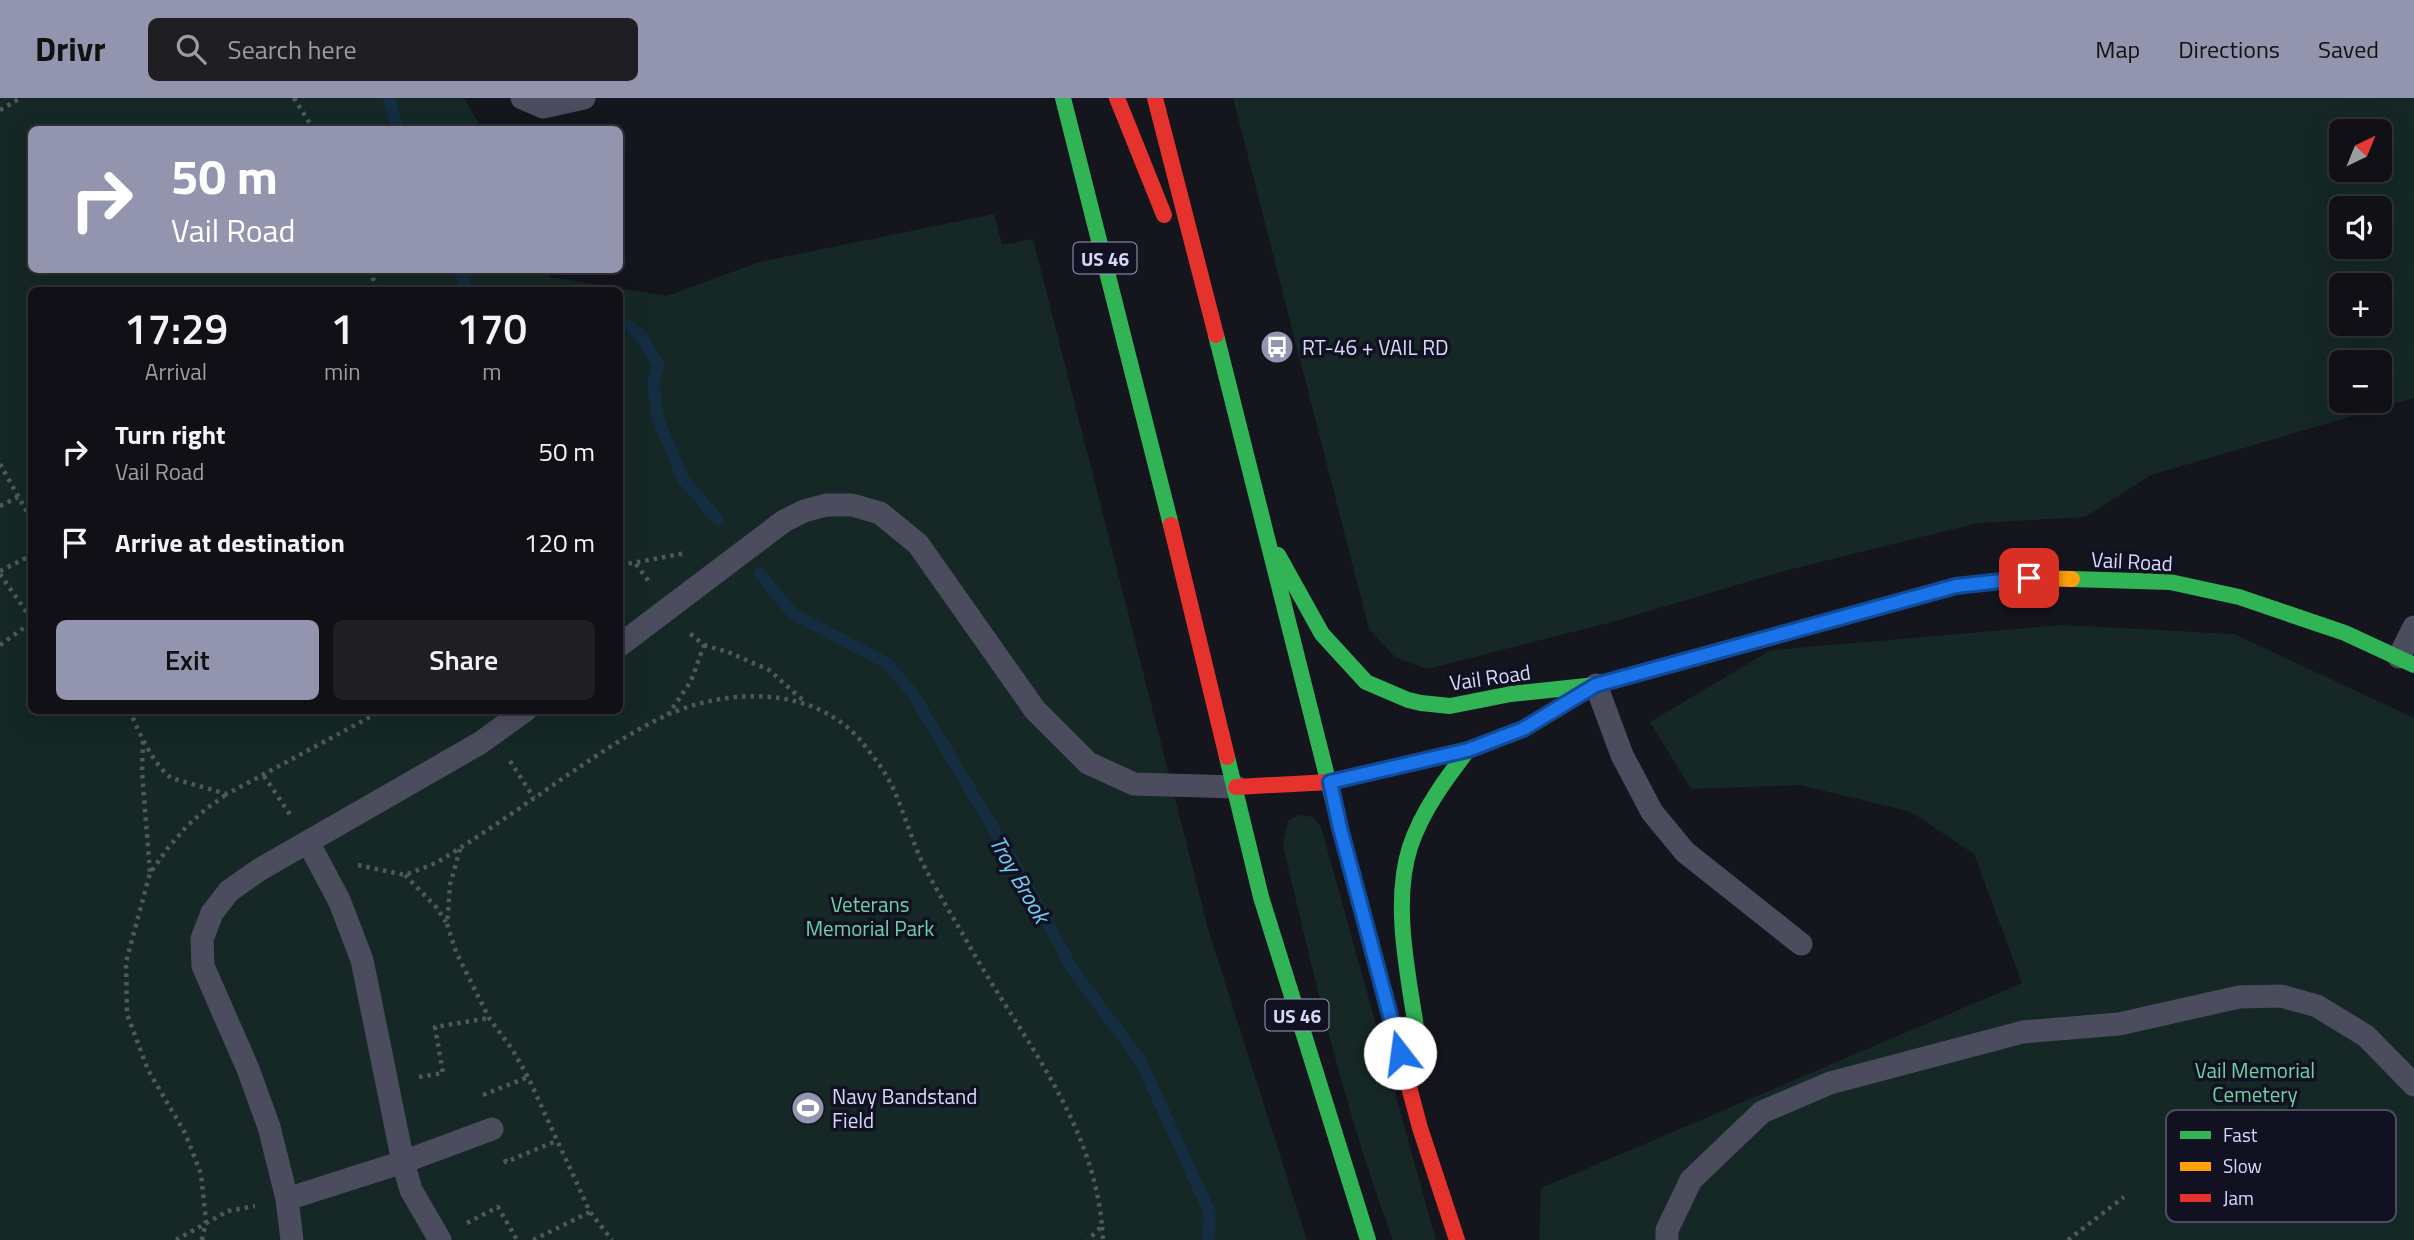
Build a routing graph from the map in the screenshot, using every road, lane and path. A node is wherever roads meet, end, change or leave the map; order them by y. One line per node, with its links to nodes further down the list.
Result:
1 (21, 98): 8 (path)
2 (294, 98): 9 (path)
3 (522, 98): 4 (lane)
4 (584, 98)
5 (1063, 98): 43 (main road, US 46)
6 (1117, 98): 10 (main road)
7 (1155, 98): 12 (main road)
8 (0, 110)
9 (312, 126)
10 (1168, 226)
11 (1177, 250): 12 (main road)
12 (1224, 370): 17 (main road)
13 (0, 464): 14 (path)
14 (18, 497): 15 (path); 16 (path)
15 (0, 506)
16 (28, 514)
17 (1266, 532): 32 (main road, Vail Road); 42 (main road)
18 (691, 552): 21 (path)
19 (28, 557): 22 (path)
20 (623, 564): 21 (path)
21 (636, 564): 23 (path)
22 (0, 573): 24 (path)
23 (655, 589)
24 (28, 615)
25 (28, 624): 29 (path)
26 (2414, 627): 31 (lane)
27 (685, 629): 30 (path)
28 (623, 643): 43 (lane)
29 (0, 645)
30 (704, 645): 33 (path); 37 (path)
31 (2406, 661): 32 (main road, Vail Road)
32 (1596, 685): 40 (main road, Vail Road); 50 (lane)
33 (805, 703): 37 (path); 62 (path)
34 (131, 714): 39 (path)
35 (376, 714): 41 (path)
36 (520, 714): 38 (lane)
37 (667, 715): 45 (path)
38 (492, 734): 45 (path); 46 (lane)
39 (143, 740): 44 (path); 48 (path)
40 (1468, 750): 42 (main road, Vail Road); 56 (main road)
41 (264, 776): 44 (path); 46 (path)
42 (1330, 782): 43 (main road, Vail Road); 56 (main road)
43 (1236, 786): 72 (main road, US 46)
44 (227, 794): 48 (path)
45 (534, 798): 47 (path)
46 (308, 842): 55 (lane); 58 (lane)
47 (460, 848): 49 (path); 49 (path)
48 (150, 873): 61 (path)
49 (447, 923): 51 (path)
50 (1801, 944)
51 (489, 1018): 52 (path); 60 (path)
52 (443, 1073)
53 (2414, 1085): 74 (lane)
54 (492, 1129): 55 (lane)
55 (403, 1162): 58 (lane); 66 (lane)
56 (1437, 1182): 73 (main road)
57 (2124, 1197): 75 (path)
58 (287, 1199): 61 (path); 65 (lane)
59 (498, 1207): 67 (path)
60 (590, 1212): 68 (path); 69 (path)
61 (206, 1221): 63 (path); 64 (path)
62 (1102, 1226): 70 (path); 71 (path)
63 (176, 1240)
64 (202, 1240)
65 (292, 1240)
66 (440, 1240)
67 (517, 1240)
68 (533, 1240)
69 (612, 1240)
70 (1088, 1240)
71 (1103, 1240)
72 (1368, 1240)
73 (1457, 1240)
74 (1667, 1240)
75 (2068, 1240)

